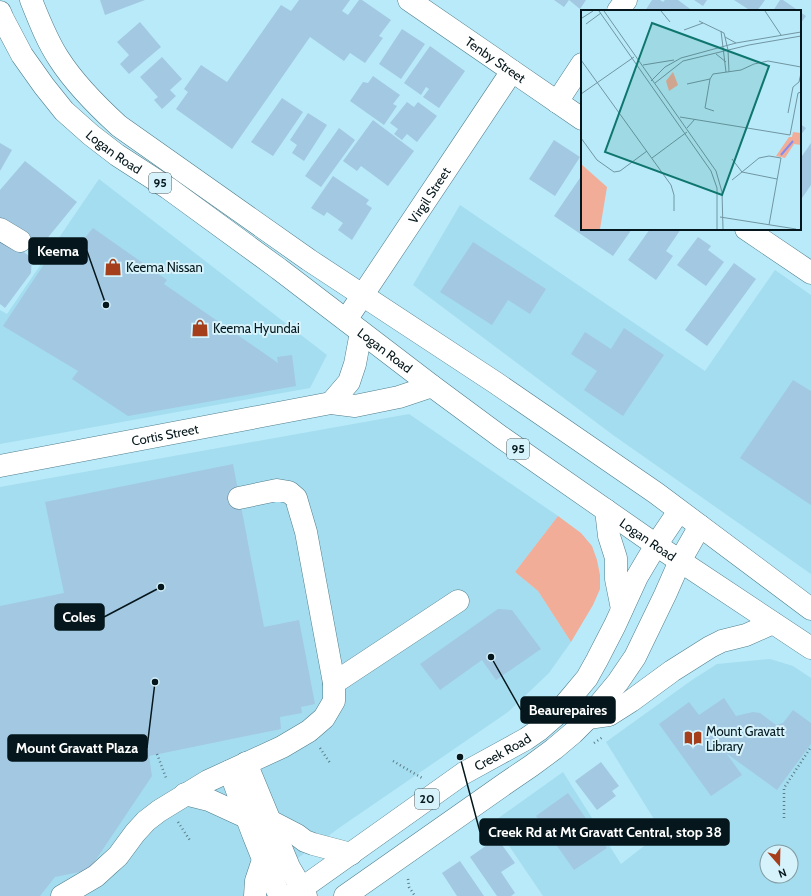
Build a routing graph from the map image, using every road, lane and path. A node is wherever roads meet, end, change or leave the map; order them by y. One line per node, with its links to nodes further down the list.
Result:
1 (31, 0): 14 (main road, Logan Road / 95)
2 (409, 0): 7 (main road, Tenby Street)
3 (626, 0): 4 (main road)
4 (619, 10)
5 (0, 12): 15 (main road, Logan Road / 95)
6 (581, 66): 8 (main road)
7 (512, 71): 8 (main road, Tenby Street); 14 (main road, Virgil Street)
8 (557, 102): 9 (main road, Tenby Street)
9 (581, 118)
10 (0, 229): 12 (main road)
11 (747, 230): 13 (main road)
12 (20, 242)
13 (811, 273)
14 (362, 295): 15 (main road, Virgil Street); 21 (main road, Logan Road / 95)
15 (354, 326): 16 (main road, Logan Road / 95); 17 (main road)
16 (432, 386): 17 (main road, Cortis Street); 20 (main road, Logan Road / 95)
17 (331, 403): 18 (main road, Cortis Street)
18 (0, 466)
19 (239, 498): 30 (main road)
20 (606, 510): 23 (main road, Logan Road / 95); 26 (main road)
21 (679, 511): 22 (main road, Logan Road / 95); 23 (main road, Creek Road / 20)
22 (700, 526): 24 (main road, Creek Road / 20); 27 (main road, Logan Road / 95)
23 (656, 545): 24 (main road, Logan Road / 95); 26 (main road, Creek Road / 20)
24 (680, 561): 28 (main road, Logan Road / 95); 31 (main road, Creek Road / 20)
25 (458, 601): 30 (main road)
26 (622, 609): 37 (main road, Creek Road / 20)
27 (811, 609)
28 (773, 623): 29 (main road, Logan Road / 95); 31 (main road)
29 (811, 648)
30 (334, 684): 35 (main road)
31 (588, 718): 47 (main road, Creek Road / 20)
32 (811, 747): 40 (path)
33 (157, 754): 36 (path)
34 (393, 761): 37 (path)
35 (238, 767): 38 (main road); 39 (main road); 42 (main road)
36 (166, 778)
37 (441, 789): 44 (main road, Creek Road / 20)
38 (186, 794): 39 (main road); 49 (main road)
39 (246, 817): 45 (main road)
40 (784, 818)
41 (177, 820): 43 (path)
42 (270, 821): 44 (main road); 48 (main road)
43 (191, 842)
44 (351, 854): 48 (main road, Creek Road / 20)
45 (263, 860): 50 (main road); 51 (main road)
46 (408, 879): 52 (path)
47 (354, 893)
48 (299, 894)
49 (62, 896)
50 (255, 896)
51 (280, 896)
52 (415, 896)

